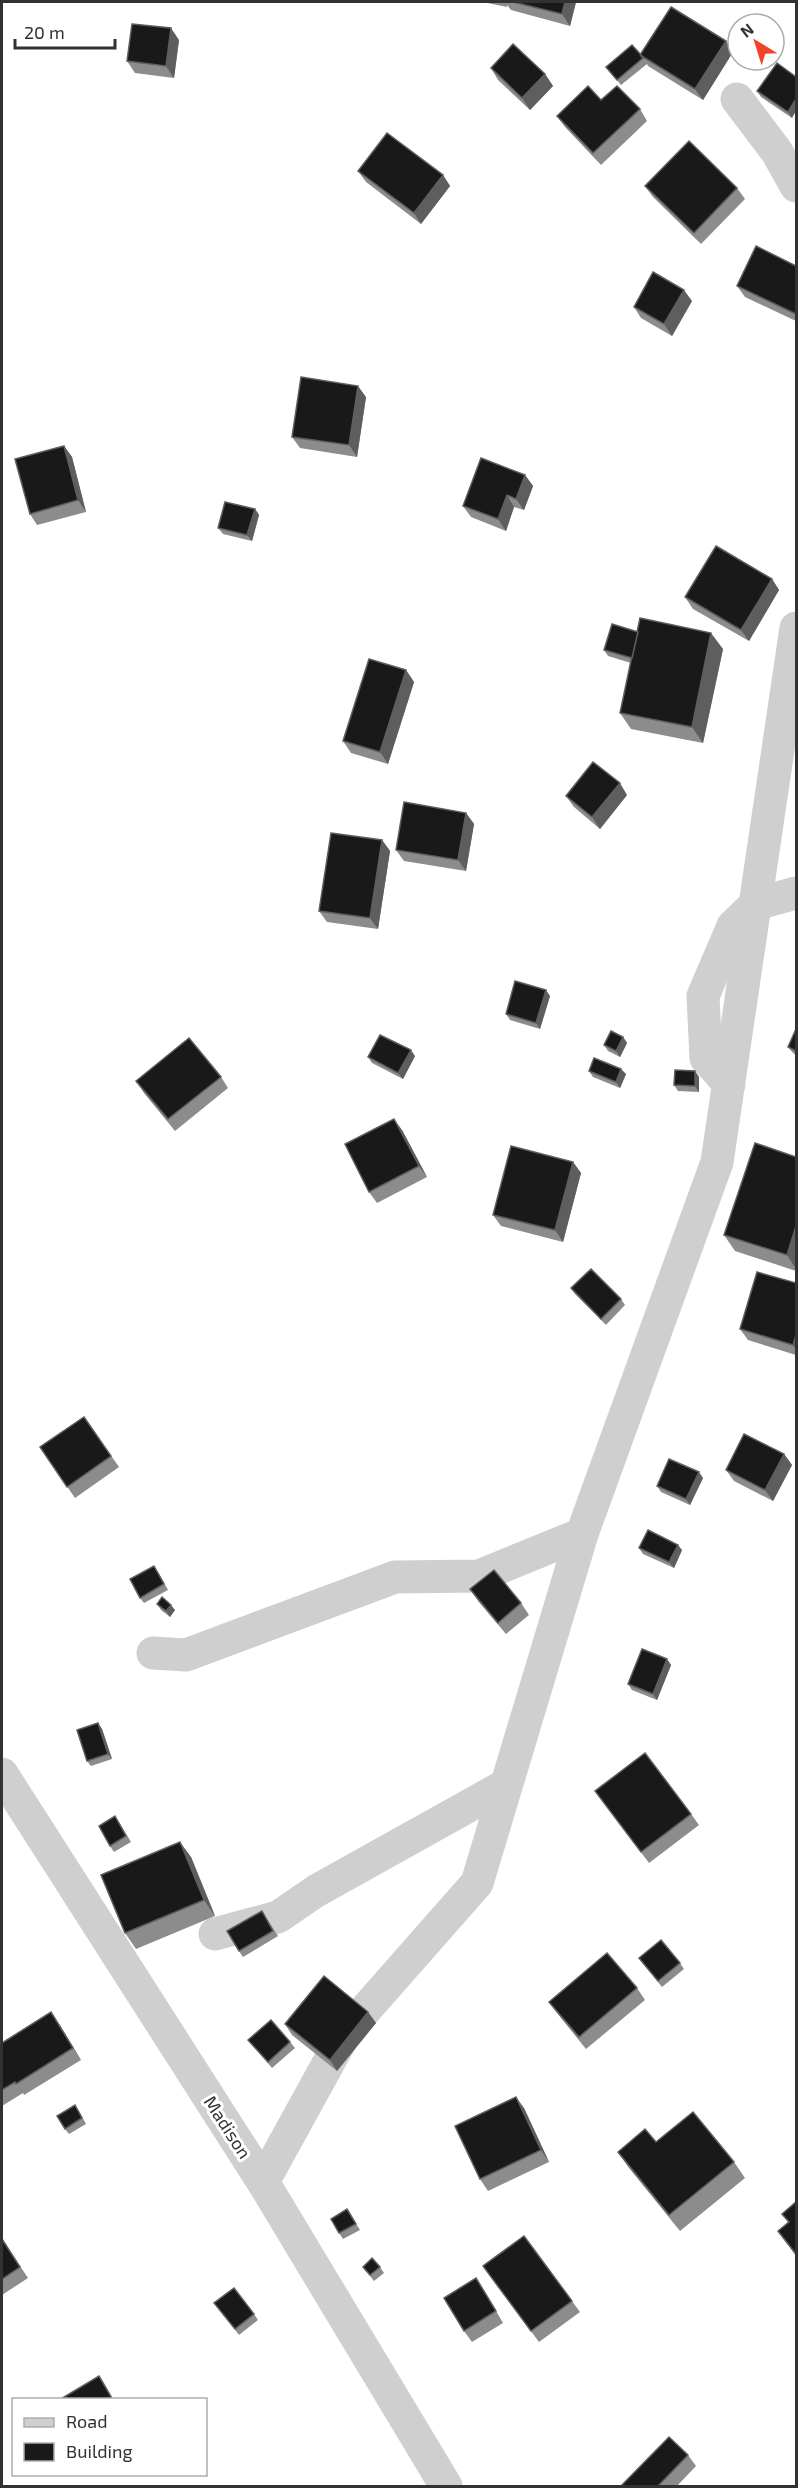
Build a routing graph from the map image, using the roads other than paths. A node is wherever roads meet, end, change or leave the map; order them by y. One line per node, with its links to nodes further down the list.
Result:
1 (737, 99): 2 (street)
2 (796, 186)
3 (796, 628): 5 (street)
4 (796, 893): 5 (street)
5 (756, 904): 6 (street)
6 (582, 1534): 7 (street); 9 (street)
7 (153, 1653)
8 (2, 1774): 11 (street, Madison)
9 (506, 1785): 10 (street); 11 (street)
10 (215, 1934)
11 (263, 2182): 12 (street, Madison)
12 (446, 2487)

